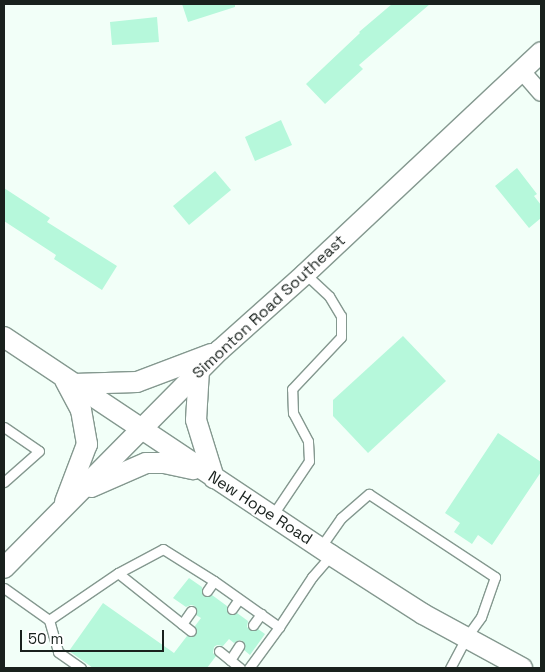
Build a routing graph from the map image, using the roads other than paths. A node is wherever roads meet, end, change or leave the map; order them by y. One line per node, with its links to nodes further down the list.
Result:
1 (541, 52): 2 (street, Simonton Road Southeast)
2 (521, 70): 3 (street); 4 (street, Simonton Road Southeast)
3 (541, 93)
4 (306, 274): 6 (street, Simonton Road Southeast); 15 (lane)
5 (4, 338): 8 (street, New Hope Road)
6 (220, 350): 7 (street, Simonton Road Southeast); 8 (street)
7 (199, 370): 10 (street, Simonton Road Southeast); 11 (street)
8 (69, 381): 10 (street, New Hope Road); 14 (street)
9 (4, 427): 12 (lane)
10 (142, 429): 11 (street, New Hope Road); 13 (street, Simonton Road Southeast)
11 (209, 474): 13 (street); 15 (street, New Hope Road)
12 (4, 482)
13 (78, 494): 14 (street, Simonton Road Southeast)
14 (62, 508): 17 (street, Simonton Road Southeast)
15 (272, 516): 16 (street, New Hope Road)
16 (326, 552): 29 (lane); 31 (street, New Hope Road); 31 (lane)
17 (4, 568)
18 (118, 573): 19 (lane); 26 (lane); 27 (lane)
19 (214, 581): 21 (lane); 22 (lane)
20 (4, 588): 26 (lane)
21 (207, 591)
22 (239, 599): 23 (lane); 25 (lane)
23 (232, 609)
24 (192, 611): 27 (lane)
25 (261, 614): 28 (lane); 29 (lane)
26 (49, 620): 35 (lane)
27 (182, 624): 30 (lane)
28 (254, 625)
29 (279, 627): 37 (lane)
30 (191, 630)
31 (466, 638): 38 (lane); 39 (street, New Hope Road)
32 (239, 646): 34 (lane)
33 (219, 651): 34 (lane)
34 (230, 660): 36 (lane)
35 (81, 668)
36 (240, 668)
37 (250, 668)
38 (450, 668)
39 (522, 668)

